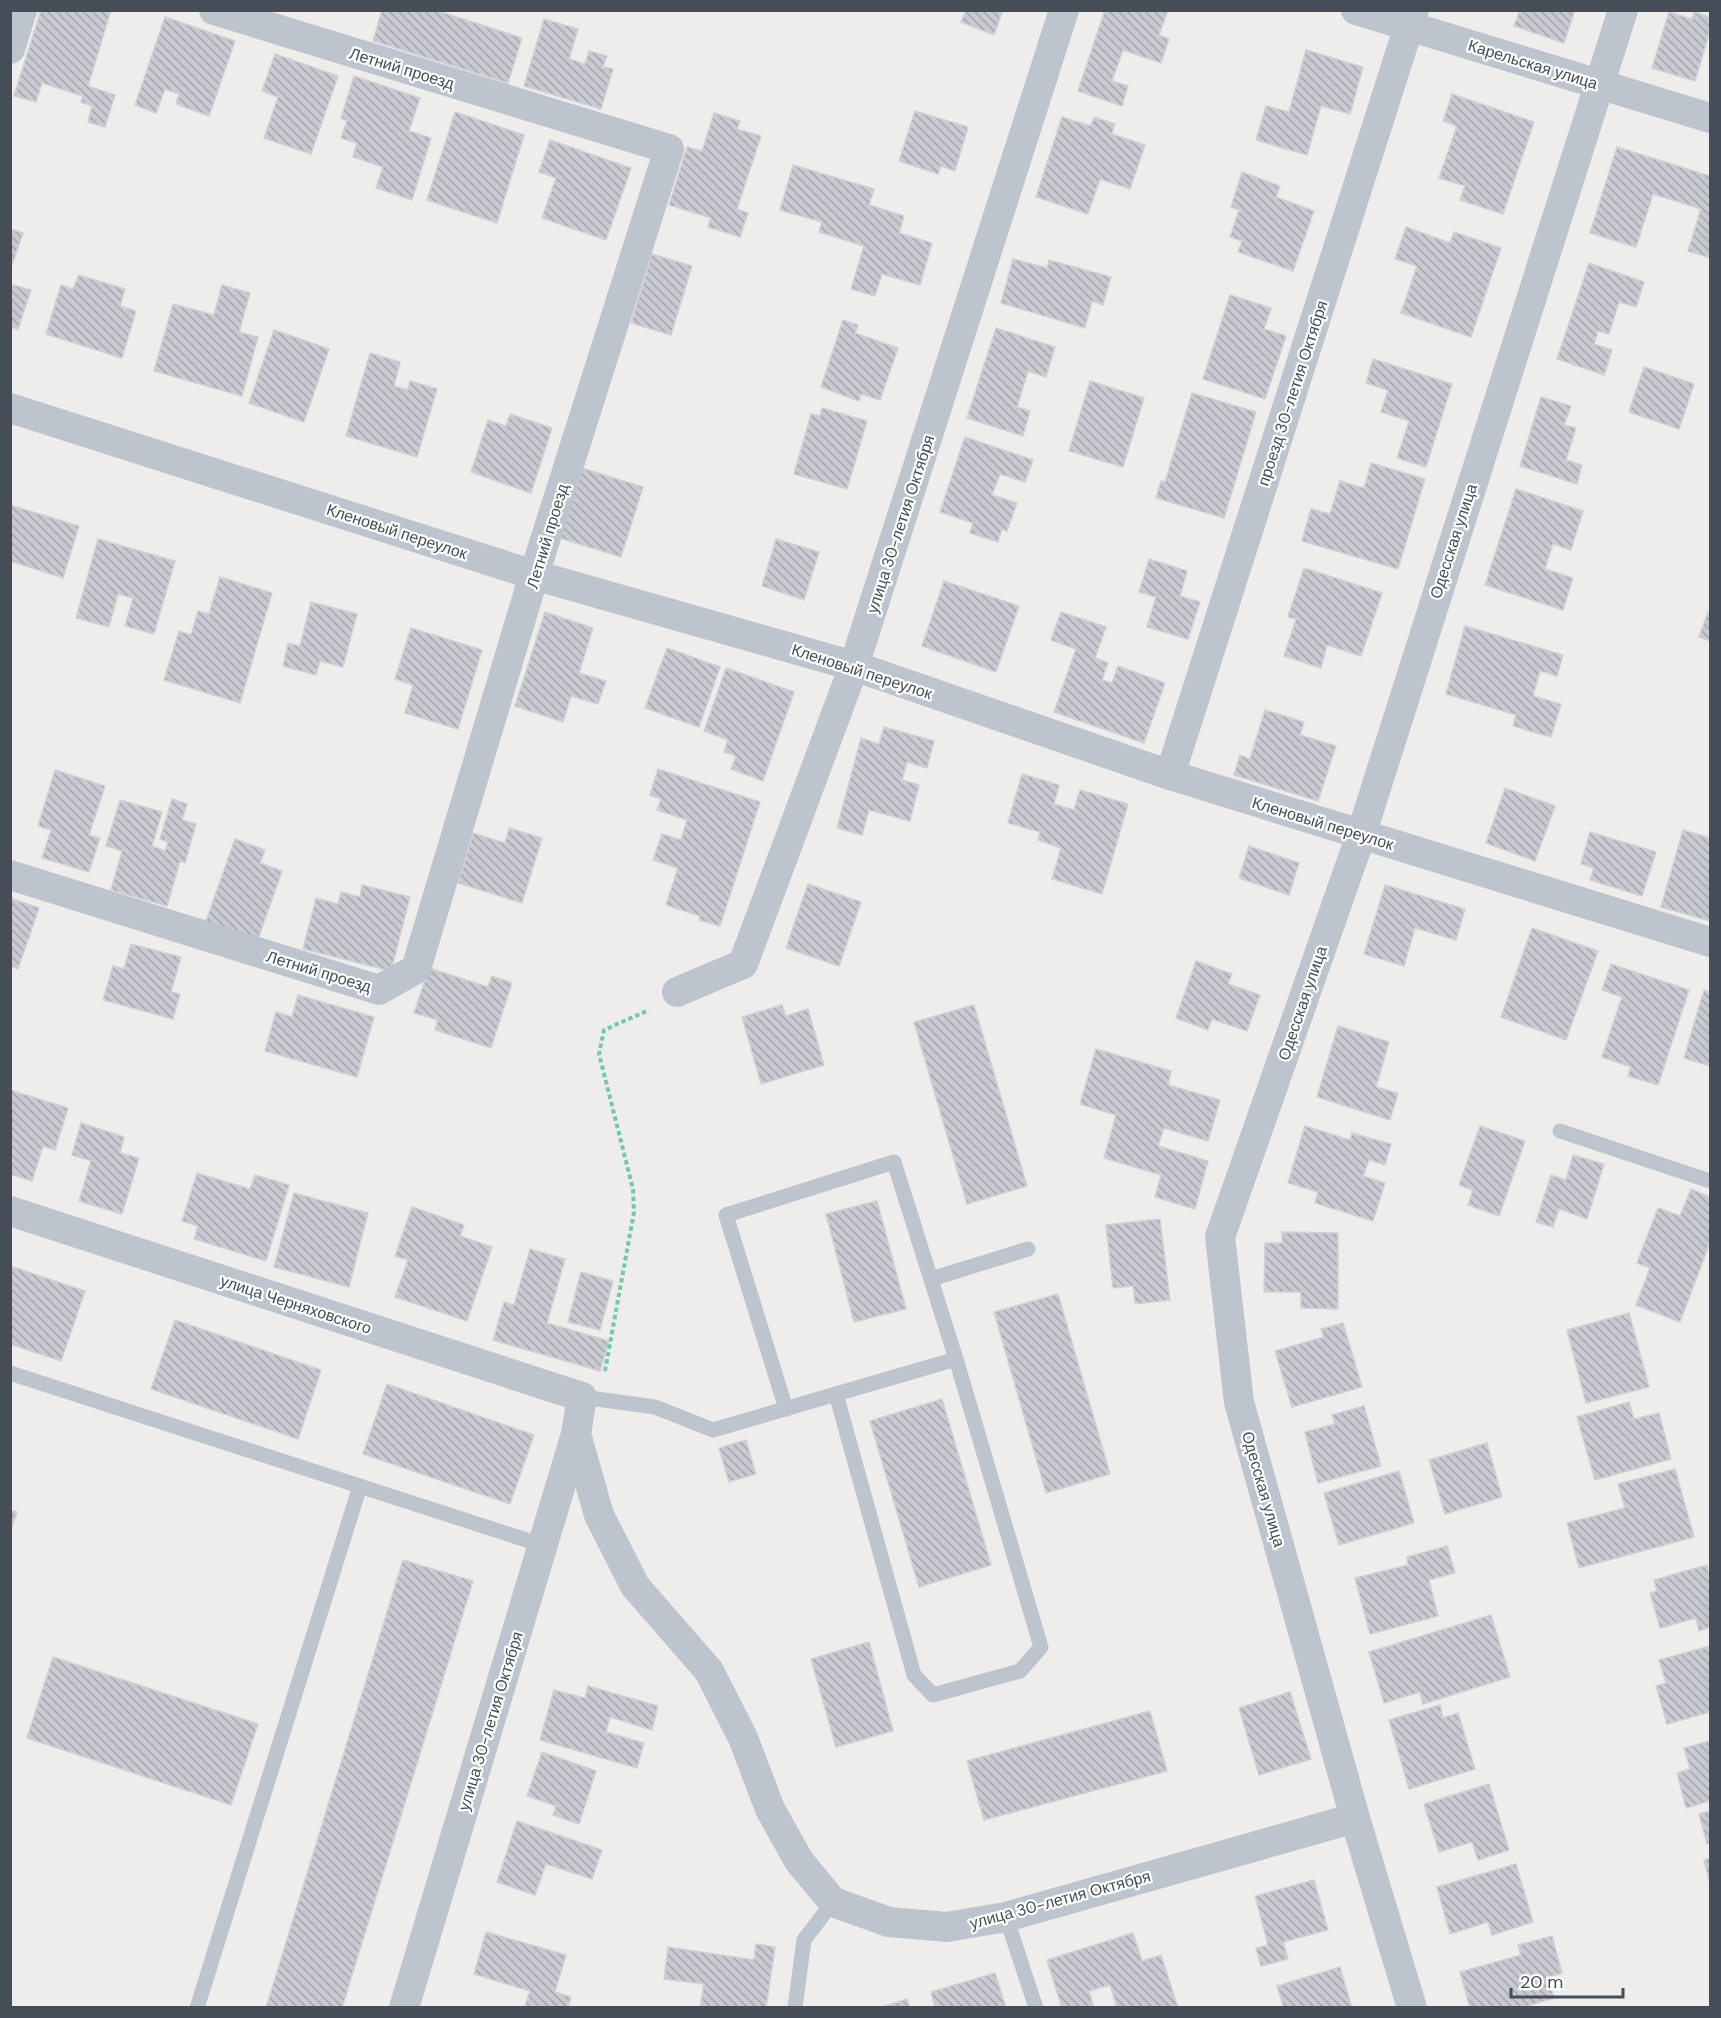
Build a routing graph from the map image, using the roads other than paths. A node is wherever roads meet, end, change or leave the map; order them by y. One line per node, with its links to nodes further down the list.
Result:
1 (22, 10): 7 (street)
2 (214, 10): 11 (street, Летний проезд)
3 (1064, 10): 12 (street, улица 30-летия Октября)
4 (1356, 10): 6 (street, Карельская улица)
5 (1623, 10): 8 (street, Одесская улица)
6 (1412, 19): 8 (street, Карельская улица); 13 (street, проезд 30-летия Октября)
7 (10, 50)
8 (1598, 84): 9 (street, Карельская улица); 14 (street, Одесская улица)
9 (1710, 118)
10 (10, 408): 11 (street, Кленовый переулок)
11 (534, 574): 12 (street, Кленовый переулок); 15 (street, Летний проезд)
12 (854, 666): 13 (street, Кленовый переулок); 17 (street, улица 30-летия Октября)
13 (1170, 775): 14 (street, Кленовый переулок)
14 (1361, 835): 16 (street, Кленовый переулок); 31 (street, Одесская улица)
15 (10, 875)
16 (1710, 942)
17 (677, 992)
18 (1560, 1131): 19 (lane)
19 (1710, 1181)
20 (10, 1211): 26 (street, улица Черняховского)
21 (1028, 1250): 22 (lane)
22 (931, 1279): 23 (lane); 27 (lane)
23 (956, 1359): 25 (lane); 25 (lane)
24 (10, 1373): 29 (lane)
25 (836, 1394): 27 (lane)
26 (582, 1396): 27 (lane); 28 (street, улица 30-летия Октября)
27 (786, 1409)
28 (576, 1434): 30 (street, улица 30-летия Октября); 32 (street, улица 30-летия Октября)
29 (360, 1486): 30 (lane); 34 (lane)
30 (542, 1545): 35 (street, улица 30-летия Октября)
31 (1355, 1818): 33 (street, улица 30-летия Октября); 38 (street, Одесская улица)
32 (833, 1902): 33 (street, улица 30-летия Октября); 36 (lane)
33 (1006, 1917): 37 (lane)
34 (197, 2007)
35 (404, 2007)
36 (795, 2007)
37 (1036, 2007)
38 (1412, 2007)

